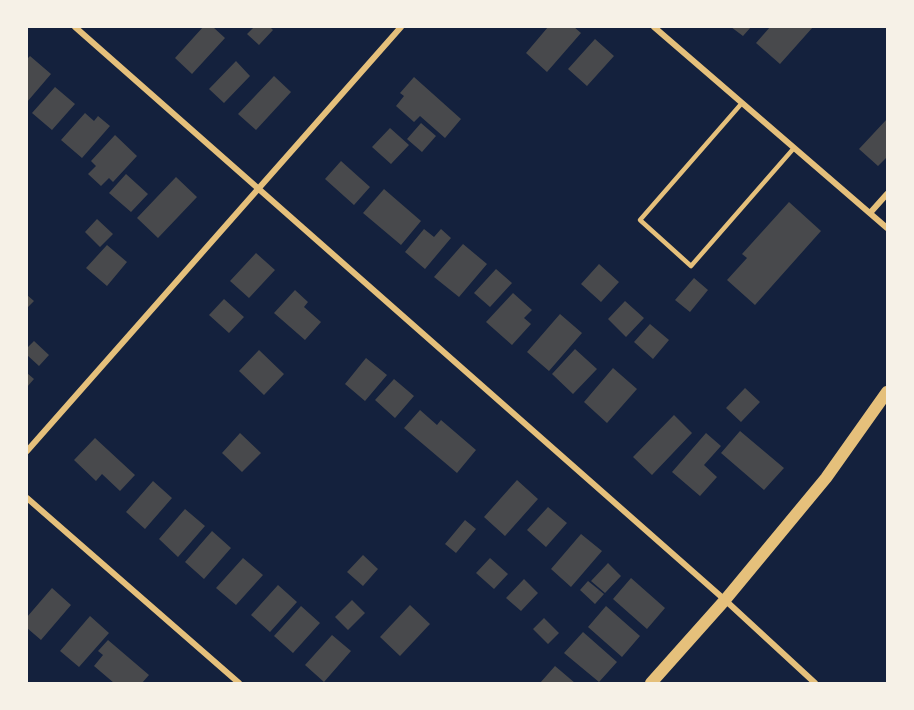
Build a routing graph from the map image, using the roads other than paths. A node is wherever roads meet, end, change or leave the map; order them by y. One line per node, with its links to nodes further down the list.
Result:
1 (75, 27): 6 (street)
2 (401, 27): 6 (street)
3 (654, 27): 4 (street)
4 (742, 103): 5 (street); 5 (lane)
5 (794, 148): 8 (street)
6 (258, 189): 11 (street); 13 (street)
7 (887, 194): 8 (street)
8 (870, 213): 9 (street)
9 (887, 228)
10 (887, 393): 13 (main road)
11 (27, 451)
12 (27, 498): 14 (street)
13 (725, 600): 15 (main road); 16 (street)
14 (239, 683)
15 (651, 683)
16 (815, 683)

